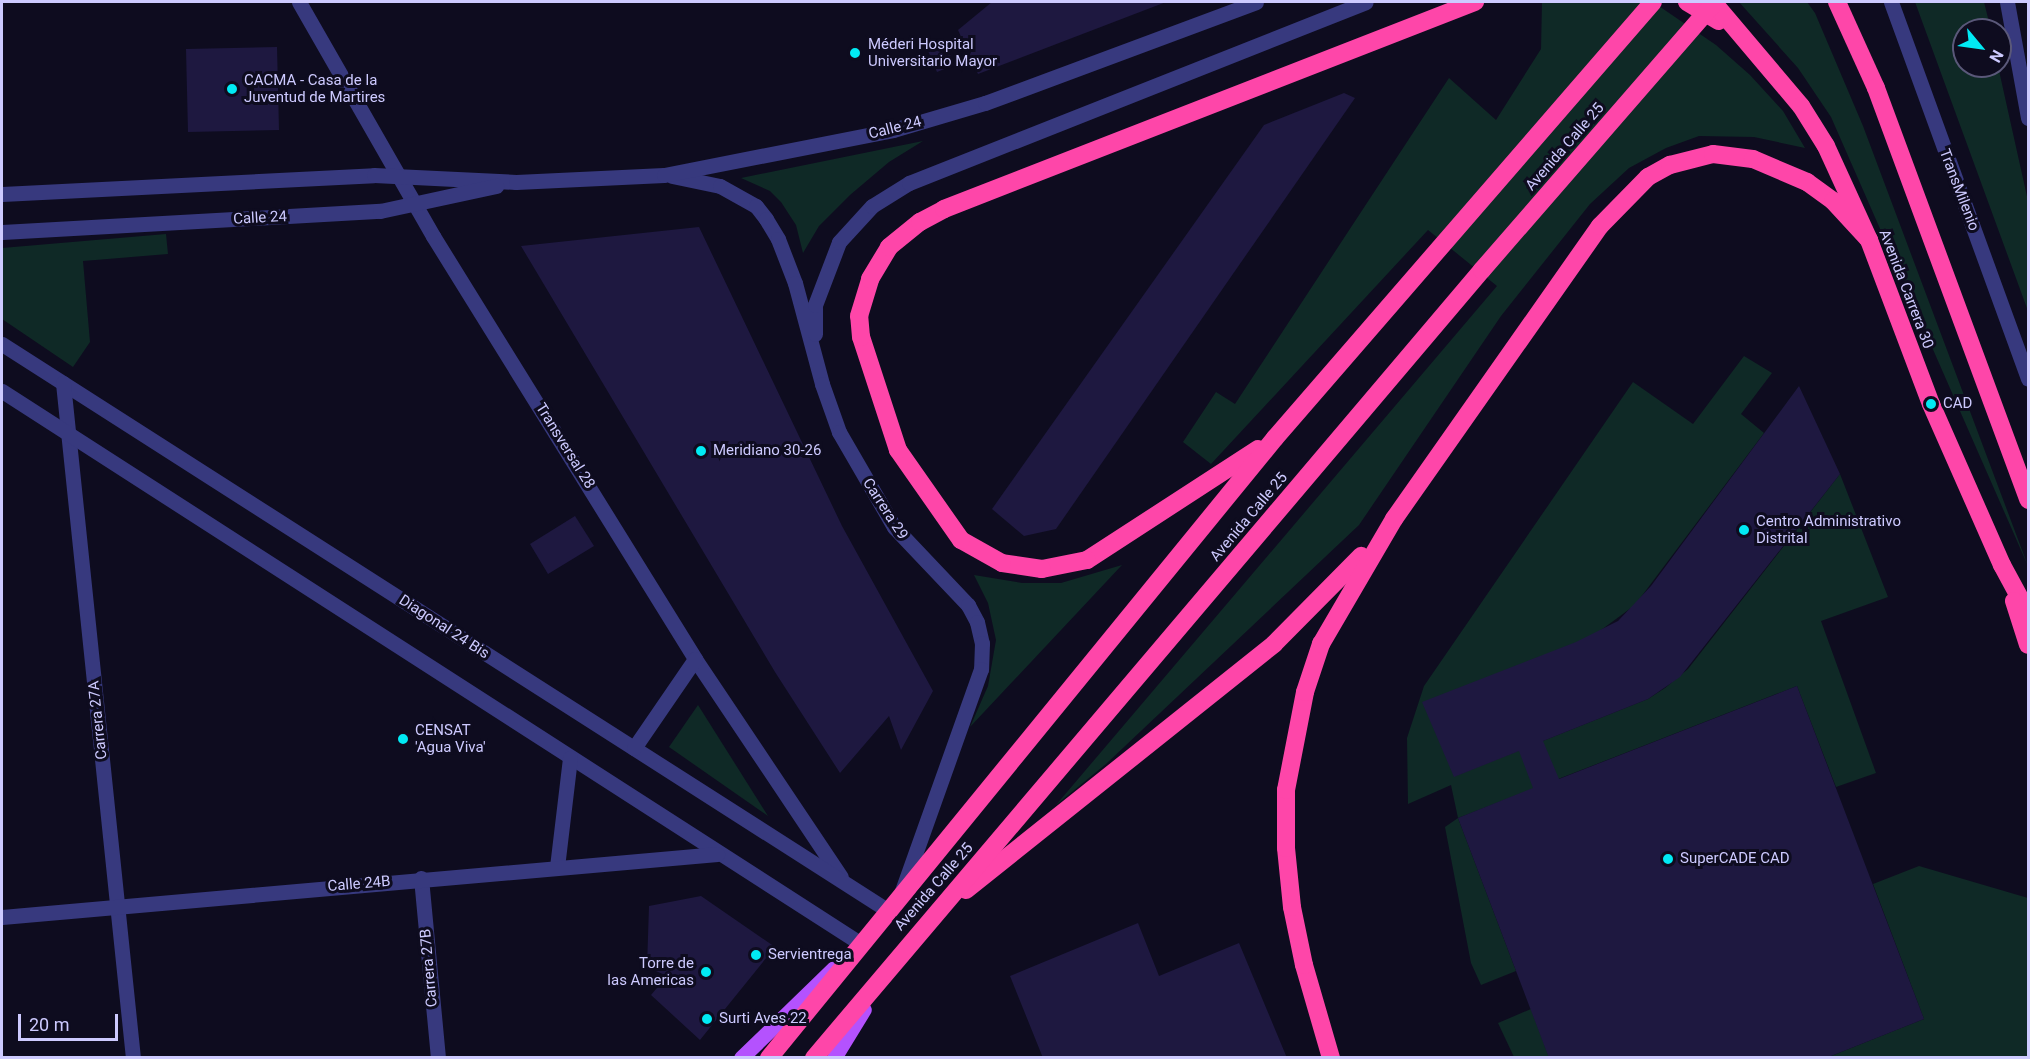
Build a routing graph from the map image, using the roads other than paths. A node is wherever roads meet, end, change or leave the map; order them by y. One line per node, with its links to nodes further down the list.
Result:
1 (299, 2): 17 (street, Transversal 28)
2 (1256, 2): 16 (street, Calle 24)
3 (1365, 2): 26 (street)
4 (1474, 2): 12 (highway)
5 (1653, 2): 29 (highway, Avenida Calle 25)
6 (1687, 2): 14 (highway)
7 (1714, 2): 14 (highway, Avenida Carrera 30); 45 (highway, Avenida Calle 25, bridge)
8 (1837, 2): 30 (highway)
9 (1891, 2): 13 (street, TransMilenio)
10 (1898, 2): 13 (street)
11 (2007, 2): 15 (street)
12 (1451, 6): 29 (highway)
13 (1897, 20): 24 (street, TransMilenio)
14 (1734, 30): 22 (highway, Avenida Carrera 30)
15 (2028, 118)
16 (664, 175): 18 (street, Calle 24); 26 (street, Carrera 29)
17 (399, 176): 18 (street, Calle 24); 19 (street, Calle 24); 20 (street, Transversal 28)
18 (516, 182): 20 (street, Calle 24)
19 (2, 194)
20 (414, 204): 21 (street, Calle 24); 35 (street, Transversal 28)
21 (2, 232)
22 (1869, 240): 31 (highway); 32 (highway, Avenida Carrera 30)
23 (2, 344): 25 (street, Diagonal 24 Bis)
24 (2028, 379)
25 (63, 383): 28 (street, Carrera 27A); 36 (street, Diagonal 24 Bis)
26 (822, 384): 42 (street, Carrera 29)
27 (2, 391): 28 (street)
28 (68, 435): 37 (street); 43 (street, Carrera 27A)
29 (1275, 438): 42 (highway, Avenida Calle 25)
30 (2028, 500)
31 (1394, 519): 45 (highway); 55 (highway)
32 (2002, 565): 33 (highway, Avenida Carrera 30); 34 (highway)
33 (2028, 613)
34 (2028, 645)
35 (695, 659): 36 (street); 41 (street, Transversal 28)
36 (634, 748): 41 (street, Diagonal 24 Bis)
37 (570, 758): 38 (street); 39 (street)
38 (717, 854): 39 (street, Calle 24B); 47 (street)
39 (557, 867): 40 (street, Calle 24B)
40 (421, 878): 43 (street, Calle 24B); 50 (street, Carrera 27B)
41 (844, 882): 44 (street, Diagonal 24 Bis)
42 (902, 891): 44 (highway, Avenida Calle 25)
43 (117, 907): 46 (street, Calle 24B); 49 (street, Carrera 27A)
44 (887, 910): 47 (highway, Avenida Calle 25)
45 (934, 916): 48 (highway, Avenida Calle 25)
46 (2, 917)
47 (860, 943): 51 (main road); 52 (highway, Avenida Calle 25)
48 (892, 964): 53 (highway, Avenida Calle 25); 54 (main road)
49 (133, 1058)
50 (438, 1058)
51 (741, 1058)
52 (769, 1058)
53 (814, 1058)
54 (834, 1058)
55 (1331, 1058)

